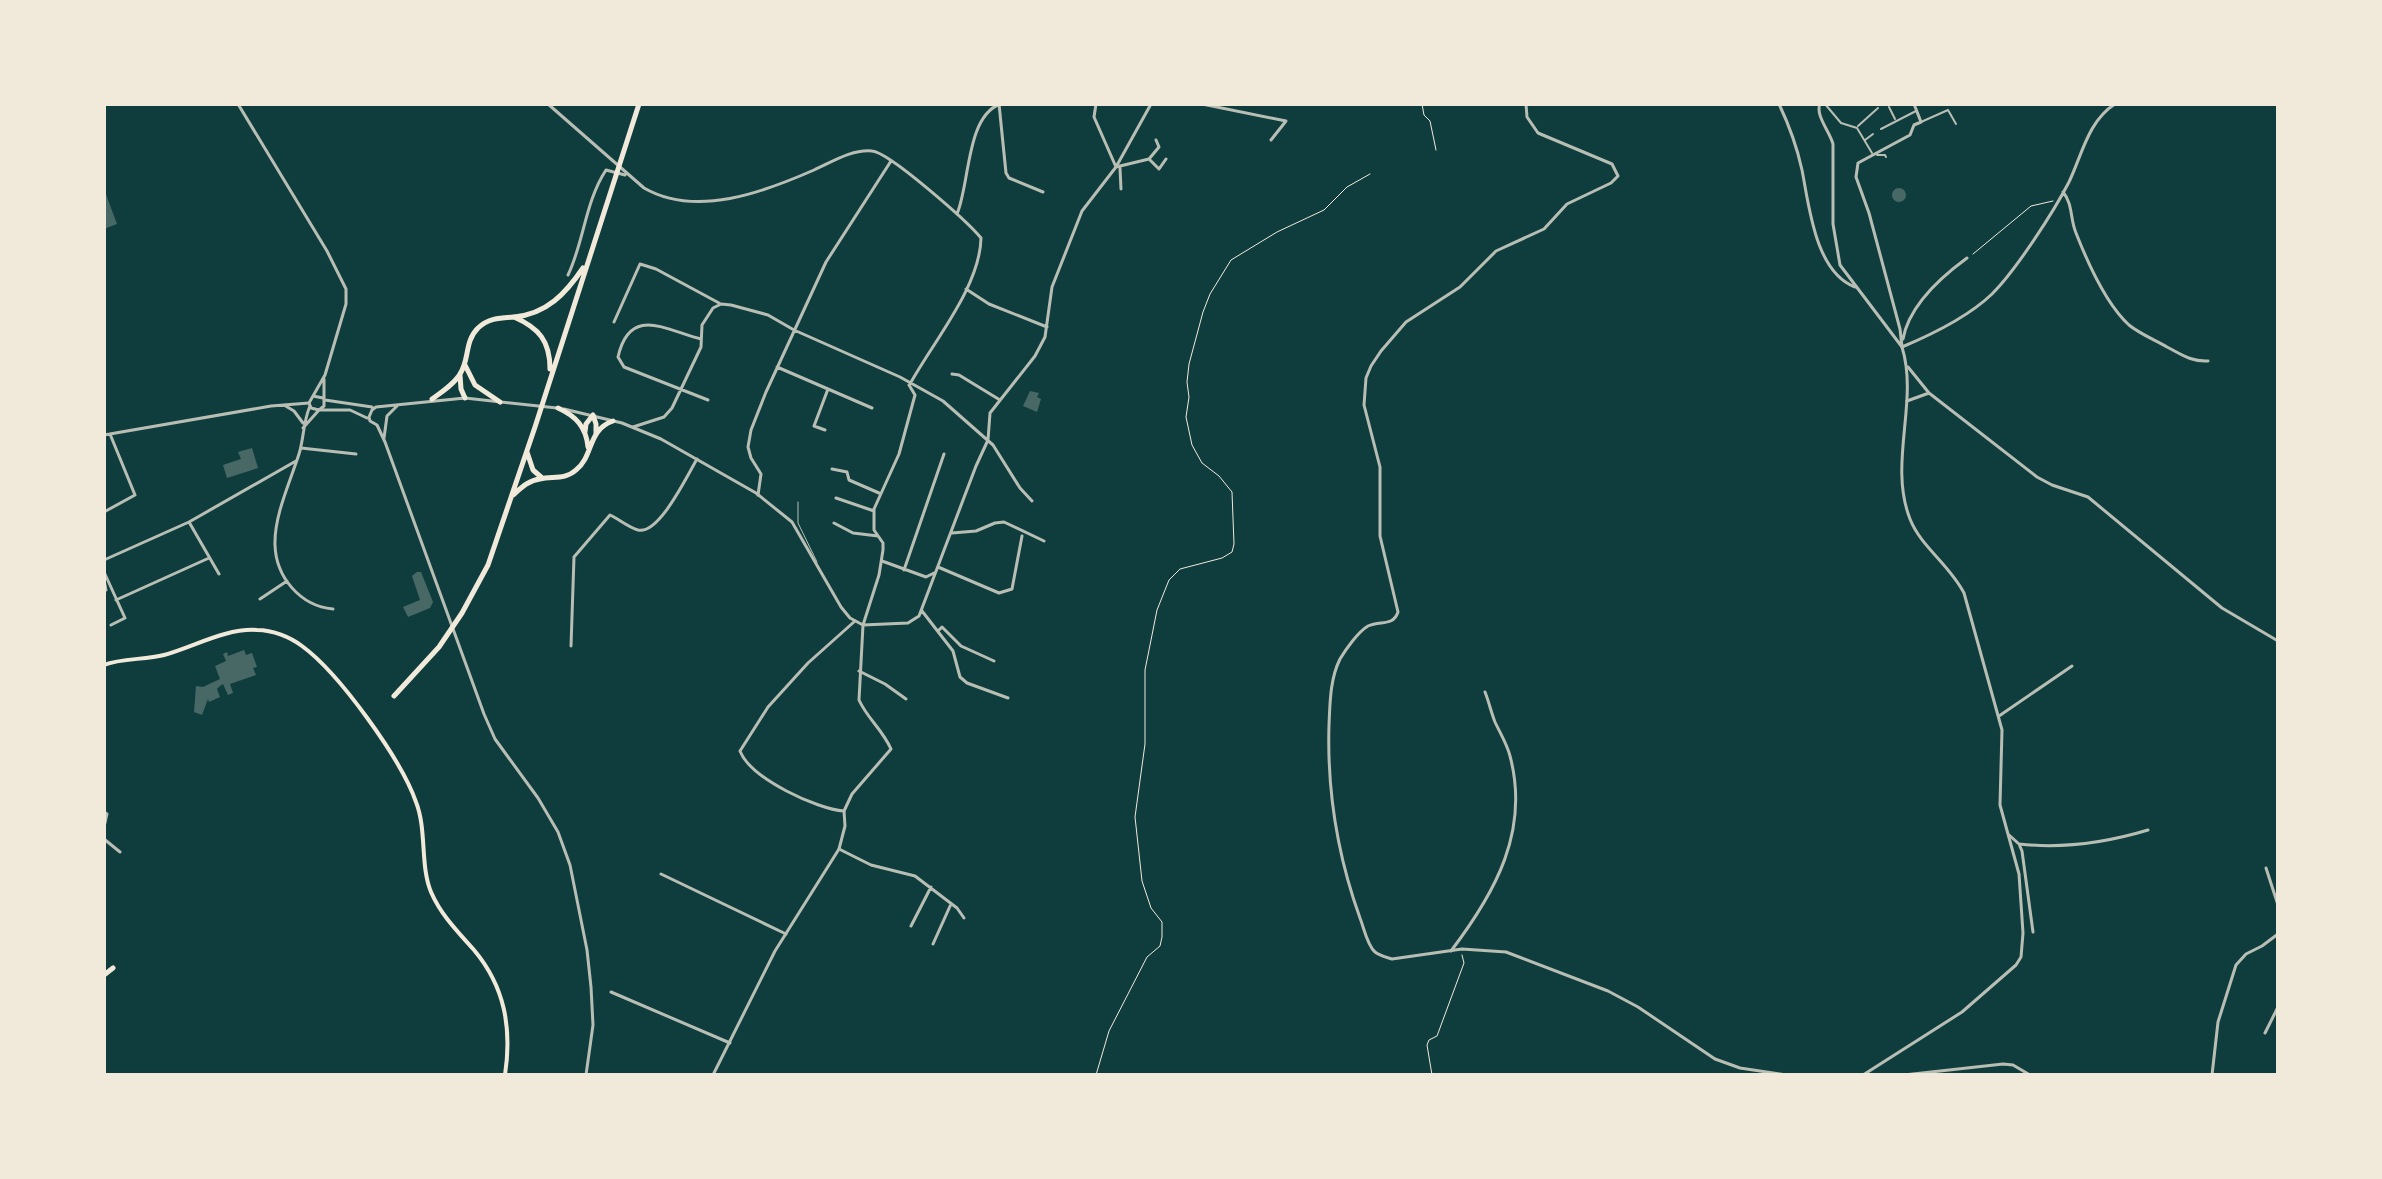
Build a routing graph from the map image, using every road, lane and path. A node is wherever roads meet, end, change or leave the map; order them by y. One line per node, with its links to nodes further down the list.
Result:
1 (238, 104): 59 (street)
2 (548, 104): 35 (street)
3 (639, 104): 42 (highway)
4 (1000, 104): 14 (street); 37 (street)
5 (1096, 104): 33 (street)
6 (1151, 104): 33 (street)
7 (1202, 104): 25 (street)
8 (1422, 104): 27 (path)
9 (1526, 104): 173 (street)
10 (1779, 104): 44 (street)
11 (1822, 104): 21 (street); 44 (street)
12 (1914, 104): 17 (street)
13 (2115, 104): 38 (street)
14 (991, 105): 40 (street)
15 (1889, 107): 18 (street)
16 (1878, 108): 21 (street)
17 (1917, 110): 18 (street); 19 (street)
18 (1895, 120): 22 (street)
19 (1921, 122): 20 (street); 28 (street)
20 (1956, 124)
21 (1857, 128): 26 (street)
22 (1881, 129)
23 (1873, 134): 26 (street)
24 (1156, 140): 30 (street)
25 (1271, 140)
26 (1865, 140): 28 (street)
27 (1436, 150)
28 (1875, 155): 29 (street); 52 (street)
29 (1886, 157)
30 (1149, 159): 31 (street); 33 (street)
31 (1166, 159)
32 (891, 161): 35 (street); 40 (street); 50 (street)
33 (1118, 167): 36 (street); 49 (street)
34 (1370, 174): 183 (path)
35 (629, 176): 43 (street)
36 (1121, 189)
37 (1043, 192)
38 (2063, 192): 39 (street); 53 (street)
39 (2057, 200): 41 (path); 52 (street)
40 (957, 214): 45 (street)
41 (1967, 258): 52 (street)
42 (586, 264): 47 (highway); 61 (highway)
43 (568, 275)
44 (1858, 288): 52 (street)
45 (966, 289): 49 (street); 62 (street)
46 (721, 304): 48 (street); 50 (street); 51 (street)
47 (514, 317): 54 (highway); 61 (highway)
48 (614, 322)
49 (1047, 327): 71 (street)
50 (794, 330): 55 (street); 62 (street)
51 (701, 339): 63 (street); 63 (street)
52 (1902, 347): 56 (street)
53 (2208, 361)
54 (464, 364): 57 (highway); 60 (highway)
55 (777, 367): 64 (street); 106 (street)
56 (1908, 367): 65 (street); 73 (street)
57 (461, 374): 67 (highway); 69 (highway)
58 (952, 374): 71 (street)
59 (325, 375): 66 (street); 68 (street)
60 (469, 377): 67 (highway); 72 (highway)
61 (550, 378): 98 (highway)
62 (909, 385): 94 (street); 105 (street)
63 (683, 389): 70 (street); 88 (street)
64 (828, 389): 79 (street); 89 (street)
65 (1929, 393): 73 (street); 141 (street)
66 (313, 396): 68 (street); 74 (street)
67 (465, 398): 69 (street); 72 (street)
68 (324, 399): 77 (street); 80 (street)
69 (432, 399): 75 (street)
70 (708, 400)
71 (1000, 400): 94 (street)
72 (500, 402): 78 (street)
73 (1906, 402): 151 (street)
74 (310, 404): 76 (street); 80 (street); 87 (street)
75 (400, 404): 77 (street); 82 (street)
76 (284, 405): 87 (street); 91 (street)
77 (379, 408): 82 (street); 83 (street)
78 (558, 408): 81 (street); 90 (highway)
79 (872, 408)
80 (320, 410): 83 (street); 87 (street)
81 (593, 415): 84 (street); 90 (highway); 92 (highway)
82 (387, 416): 85 (street)
83 (369, 419): 86 (street)
84 (613, 421): 88 (street); 92 (highway)
85 (385, 422): 86 (street); 95 (street)
86 (377, 425): 95 (street)
87 (303, 426): 96 (street)
88 (633, 427): 101 (street)
89 (825, 430)
90 (585, 433): 97 (highway)
91 (110, 434): 93 (street); 112 (street)
92 (596, 434): 97 (highway)
93 (104, 435)
94 (988, 440): 109 (street); 115 (street)
95 (385, 442): 181 (street)
96 (301, 448): 99 (street); 102 (street)
97 (588, 448): 104 (highway)
98 (527, 451): 104 (highway); 107 (highway)
99 (356, 454)
100 (944, 454): 125 (street)
101 (697, 459): 106 (street); 142 (street)
102 (297, 460): 113 (street); 130 (street)
103 (832, 469): 105 (street)
104 (542, 478): 107 (highway)
105 (879, 493): 111 (street)
106 (758, 495): 123 (street)
107 (512, 497): 148 (highway)
108 (836, 498): 111 (street)
109 (1032, 501)
110 (798, 502): 123 (lane)
111 (874, 511): 116 (street)
112 (104, 512)
113 (189, 522): 120 (street); 121 (street)
114 (834, 523): 116 (street)
115 (952, 533): 118 (street); 124 (street)
116 (878, 536): 122 (street)
117 (1022, 536): 124 (street)
118 (1044, 541)
119 (104, 551): 121 (street)
120 (209, 558): 128 (street); 134 (street)
121 (106, 559)
122 (882, 561): 125 (street); 139 (street)
123 (817, 564): 137 (street)
124 (938, 567): 127 (street)
125 (904, 570): 127 (street)
126 (104, 572): 132 (street)
127 (934, 573): 136 (street)
128 (219, 574)
129 (104, 580): 131 (street)
130 (287, 581): 133 (street); 135 (street)
131 (105, 590): 132 (street)
132 (112, 591): 134 (street)
133 (260, 599)
134 (116, 600): 138 (street)
135 (333, 609)
136 (922, 611): 139 (street); 140 (street)
137 (855, 621): 139 (street); 152 (street)
138 (111, 625)
139 (863, 625): 146 (street)
140 (939, 630): 143 (street); 149 (street)
141 (2278, 641)
142 (571, 646)
143 (994, 661)
144 (104, 665): 180 (main road)
145 (2072, 666): 151 (street)
146 (859, 671): 150 (street); 152 (street)
147 (1485, 692): 173 (street)
148 (394, 696)
149 (1008, 698)
150 (906, 699)
151 (1999, 716): 156 (street)
152 (844, 811): 159 (street)
153 (104, 812): 154 (street)
154 (104, 827)
155 (2148, 830): 158 (street)
156 (2009, 835): 158 (street); 186 (street)
157 (104, 839): 160 (street)
158 (2019, 844): 168 (street)
159 (839, 849): 163 (street); 169 (street)
160 (120, 852)
161 (2266, 868): 165 (street)
162 (661, 874): 169 (street)
163 (931, 887): 164 (street); 167 (street)
164 (951, 904): 166 (street); 171 (street)
165 (2278, 905)
166 (964, 918)
167 (911, 926)
168 (2033, 932)
169 (786, 934): 179 (street)
170 (2278, 934): 189 (street)
171 (933, 944)
172 (1462, 949): 173 (street); 184 (path); 185 (street)
173 (1451, 951)
174 (113, 968): 175 (highway)
175 (104, 975)
176 (611, 992): 179 (street)
177 (2278, 1007): 178 (street)
178 (2265, 1033)
179 (730, 1043): 182 (street)
180 (505, 1075)
181 (586, 1075)
182 (713, 1075)
183 (1096, 1075)
184 (1432, 1075)
185 (1787, 1075)
186 (1863, 1075)
187 (1904, 1075): 188 (street)
188 (2030, 1075)
189 (2212, 1075)

